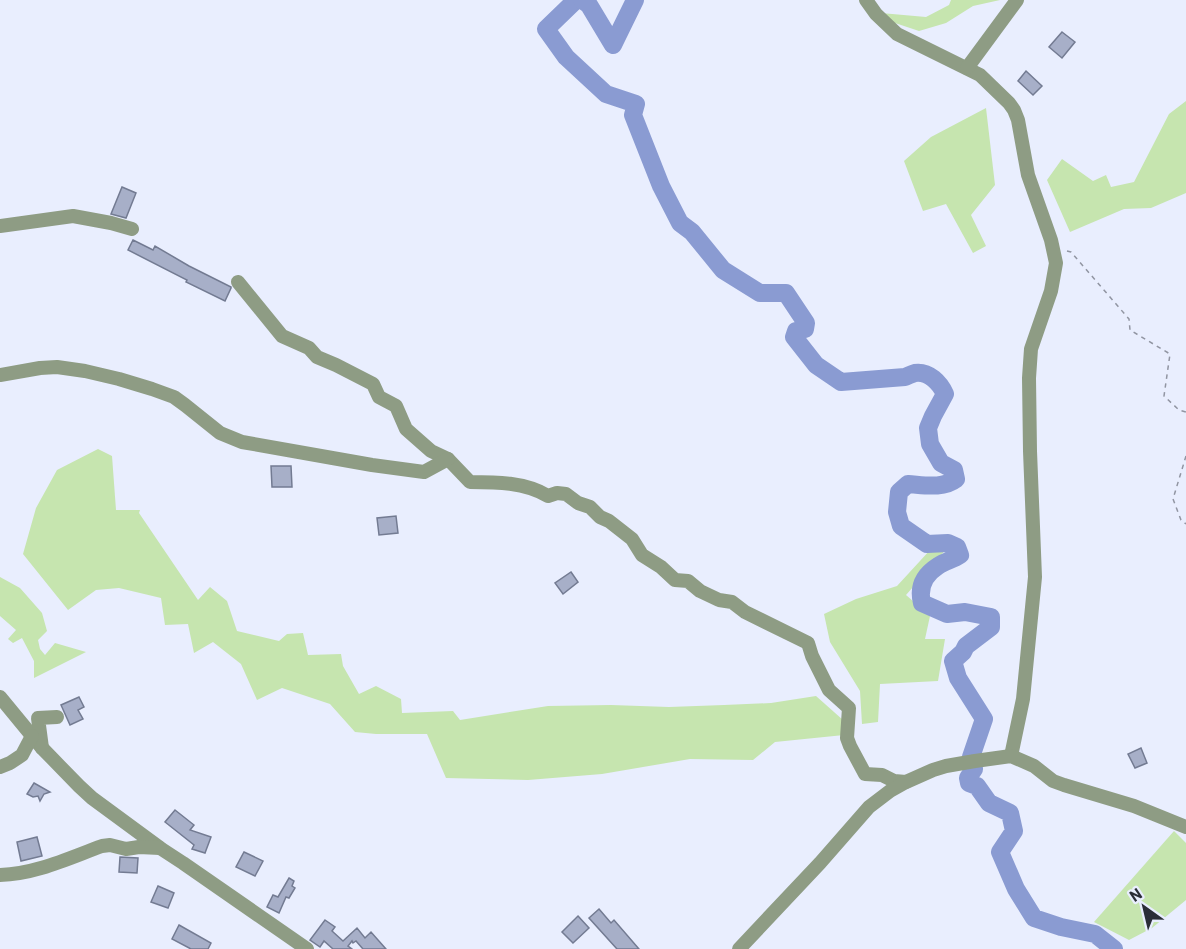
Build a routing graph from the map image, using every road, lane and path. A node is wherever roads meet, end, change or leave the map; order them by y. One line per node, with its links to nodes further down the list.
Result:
1 (866, 0): 3 (street)
2 (1017, 0): 3 (street)
3 (968, 68): 6 (street)
4 (0, 226): 5 (street)
5 (132, 228)
6 (1051, 240): 9 (path); 17 (street)
7 (238, 282): 11 (street)
8 (0, 375): 11 (street)
9 (1186, 412)
10 (1186, 456): 12 (path)
11 (448, 459): 19 (street)
12 (1186, 524)
13 (0, 697): 15 (street)
14 (57, 717): 16 (street)
15 (32, 736): 16 (street); 18 (street)
16 (42, 748): 21 (street)
17 (1011, 756): 19 (street); 20 (street)
18 (0, 768)
19 (906, 782): 24 (street)
20 (1186, 827)
21 (160, 848): 22 (street); 23 (street)
22 (0, 875)
23 (307, 949)
24 (740, 949)

